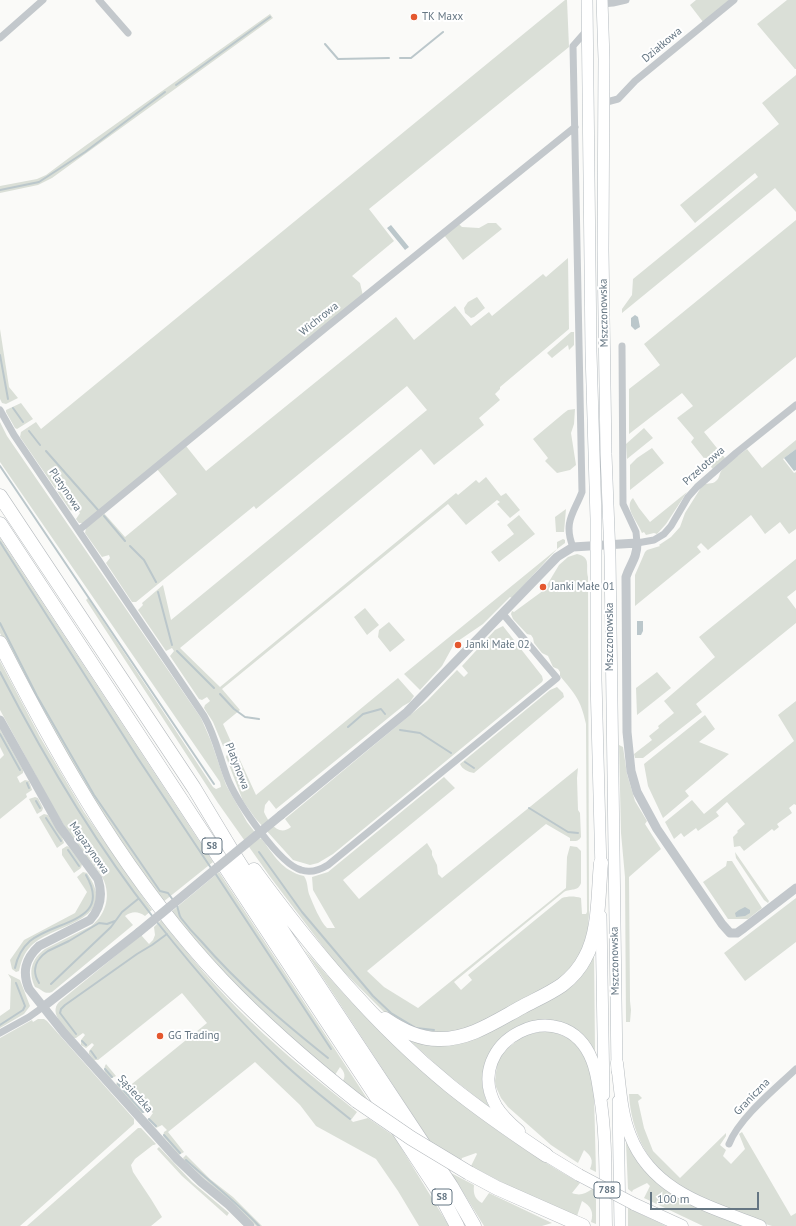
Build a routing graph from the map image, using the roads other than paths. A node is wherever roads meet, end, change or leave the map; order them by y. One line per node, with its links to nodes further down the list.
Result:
1 (43, 0): 9 (street)
2 (99, 0): 8 (street)
3 (587, 0): 7 (main road, Mszczonowska)
4 (626, 0): 6 (street)
5 (734, 0): 10 (street, Działkowa)
6 (602, 2): 10 (main road, Mszczonowska)
7 (587, 30): 11 (street); 20 (main road, Mszczonowska)
8 (128, 33)
9 (0, 38)
10 (603, 104): 19 (main road, Mszczonowska)
11 (575, 127): 17 (street, Wichrowa); 21 (street)
12 (622, 346): 18 (street)
13 (796, 405): 18 (street, Przelotowa)
14 (0, 410): 17 (street, Platynowa)
15 (0, 496): 25 (highway, S8)
16 (0, 524): 38 (highway, S8)
17 (79, 530): 22 (street, Platynowa)
18 (637, 543): 19 (street, Przelotowa); 27 (street)
19 (610, 544): 20 (street, Przelotowa); 31 (main road, Mszczonowska)
20 (595, 545): 21 (street, Przelotowa); 26 (main road, Mszczonowska)
21 (573, 547): 22 (street)
22 (503, 614): 29 (street, bridge)
23 (0, 643): 36 (highway, bridge)
24 (0, 720): 29 (street, Magazynowa)
25 (194, 788): 28 (highway); 39 (highway, S8)
26 (601, 863): 28 (highway); 33 (main road, Mszczonowska)
27 (796, 888)
28 (350, 990): 35 (highway)
29 (43, 1007): 30 (street); 37 (street, Sąsiedzka)
30 (0, 1033)
31 (617, 1062): 41 (main road, Mszczonowska); 43 (main road)
32 (796, 1069): 34 (street, Graniczna)
33 (604, 1122): 35 (main road); 40 (main road)
34 (729, 1144)
35 (546, 1155): 42 (main road, 788, bridge)
36 (580, 1225)
37 (250, 1226)
38 (457, 1226)
39 (474, 1226)
40 (606, 1226)
41 (620, 1226)
42 (682, 1226)
43 (760, 1226)

